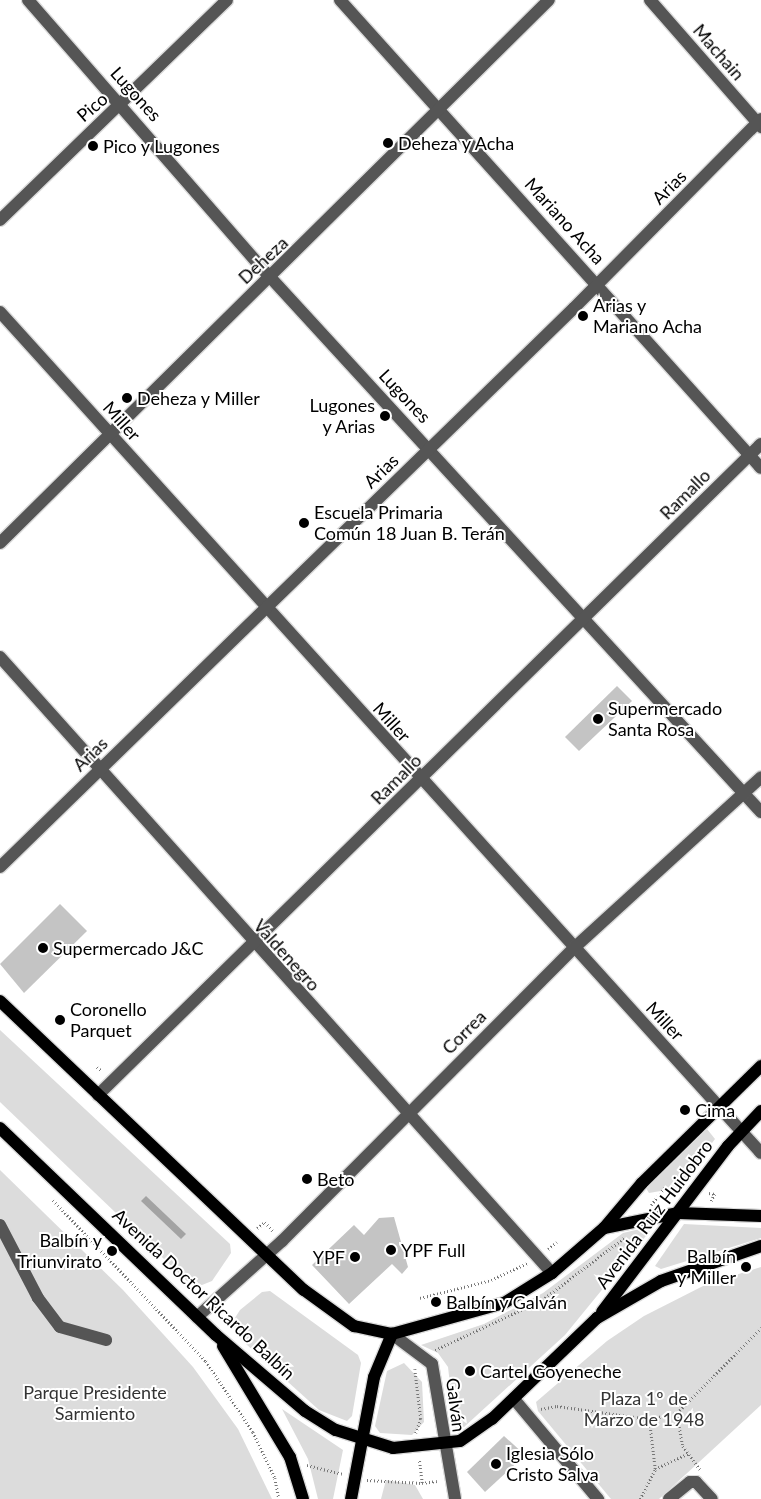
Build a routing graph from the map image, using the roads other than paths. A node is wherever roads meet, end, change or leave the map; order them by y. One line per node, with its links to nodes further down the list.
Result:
1 (28, 0): 6 (street, Lugones)
2 (227, 0): 6 (street, Pico)
3 (340, 0): 7 (street, Mariano Acha)
4 (549, 0): 7 (street, Deheza)
5 (650, 0): 8 (street, Machain)
6 (122, 104): 9 (street, Pico); 10 (street, Lugones)
7 (440, 111): 10 (street, Deheza); 11 (street, Mariano Acha)
8 (760, 123): 11 (street, Arias)
9 (0, 220)
10 (270, 277): 13 (street, Deheza); 15 (street, Lugones)
11 (599, 283): 15 (street, Arias); 16 (street, Mariano Acha)
12 (0, 312): 13 (street, Miller)
13 (109, 432): 18 (street, Deheza); 19 (street, Miller)
14 (761, 444): 16 (street, Ramallo)
15 (429, 449): 19 (street, Arias); 20 (street, Lugones)
16 (749, 455): 17 (street, Mariano Acha); 20 (street, Ramallo)
17 (761, 468)
18 (0, 543)
19 (264, 607): 22 (street, Arias); 24 (street, Miller)
20 (584, 618): 24 (street, Ramallo); 25 (street, Lugones)
21 (0, 657): 22 (street, Valdenegro)
22 (99, 769): 27 (street, Arias); 28 (street, Valdenegro)
23 (761, 777): 25 (street, Correa)
24 (420, 779): 28 (street, Ramallo); 29 (street, Miller)
25 (744, 794): 26 (street, Lugones); 29 (street, Correa)
26 (761, 812)
27 (0, 867)
28 (255, 946): 32 (street, Ramallo); 35 (street, Valdenegro)
29 (574, 948): 33 (street, Miller); 35 (street, Correa)
30 (0, 1001): 32 (main road)
31 (761, 1066): 33 (main road, Avenida Ruiz Huidobro)
32 (98, 1095): 44 (main road)
33 (719, 1105): 37 (street, Miller); 42 (main road, Avenida Ruiz Huidobro)
34 (761, 1110): 37 (main road, Avenida Ruiz Huidobro)
35 (408, 1113): 44 (street, Correa); 45 (street, Valdenegro)
36 (0, 1128): 46 (main road, Avenida Doctor Ricardo Balbín)
37 (741, 1129): 38 (street, Miller); 39 (main road, Avenida Ruiz Huidobro)
38 (761, 1153)
39 (678, 1213): 40 (main road); 42 (main road); 47 (main road, Avenida Ruiz Huidobro)
40 (761, 1216)
41 (0, 1225): 50 (street)
42 (604, 1228): 45 (main road, Avenida Ruiz Huidobro)
43 (761, 1246): 47 (main road, Avenida Doctor Ricardo Balbín)
44 (266, 1256): 46 (street, Correa); 48 (main road)
45 (552, 1273): 48 (main road)
46 (197, 1317): 49 (main road, Avenida Doctor Ricardo Balbín)
47 (597, 1318): 51 (main road, Avenida Doctor Ricardo Balbín)
48 (392, 1334): 52 (main road); 53 (street, Galván)
49 (216, 1335): 52 (main road, Avenida Doctor Ricardo Balbín); 54 (main road)
50 (106, 1340)
51 (514, 1400): 53 (main road, Avenida Doctor Ricardo Balbín); 57 (street)
52 (361, 1440): 53 (main road, Avenida Doctor Ricardo Balbín); 55 (main road)
53 (443, 1446): 56 (street, Galván)
54 (303, 1499)
55 (351, 1499)
56 (454, 1499)
57 (598, 1499)
58 (669, 1499): 59 (street)
59 (712, 1499)

